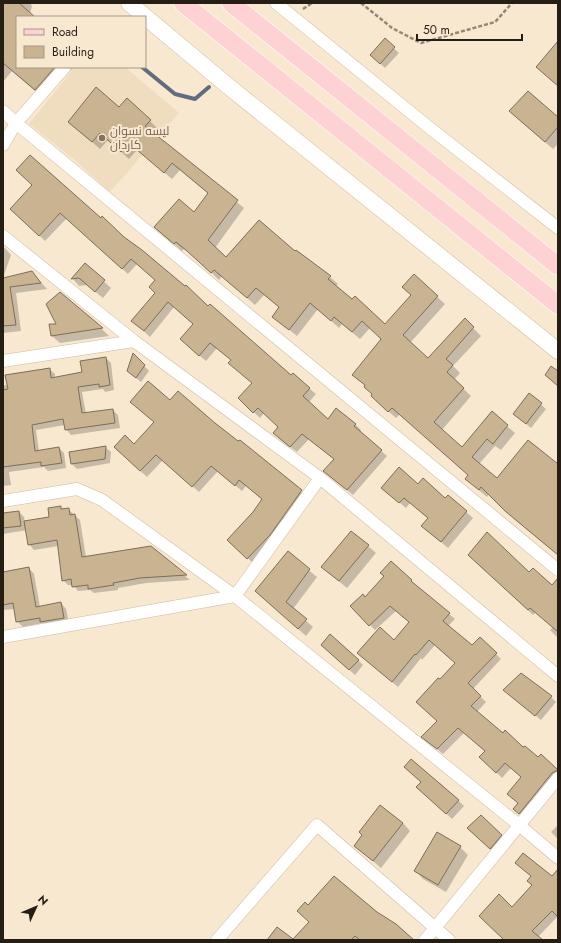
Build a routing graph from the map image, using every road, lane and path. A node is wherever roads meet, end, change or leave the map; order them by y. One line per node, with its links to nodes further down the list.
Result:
1 (129, 3): 7 (street)
2 (183, 3): 16 (main road)
3 (231, 3): 15 (main road)
4 (276, 3): 13 (street)
5 (361, 3): 6 (path)
6 (512, 3)
7 (145, 16)
8 (146, 17): 18 (street)
9 (63, 68): 11 (street)
10 (3, 111): 11 (street)
11 (16, 123): 12 (street); 22 (street)
12 (3, 145)
13 (558, 228)
14 (3, 236): 17 (street)
15 (558, 266)
16 (558, 305)
17 (134, 341): 19 (street); 20 (street)
18 (558, 351)
19 (3, 361)
20 (320, 478): 23 (street); 25 (street)
21 (3, 501): 23 (street)
22 (558, 570)
23 (235, 596): 24 (street); 27 (street)
24 (3, 637)
25 (558, 676)
26 (558, 778): 27 (street)
27 (519, 825): 28 (street); 29 (street)
28 (558, 858)
29 (435, 928): 30 (street); 31 (street); 32 (street)
30 (225, 938)
31 (425, 940)
32 (449, 940)

